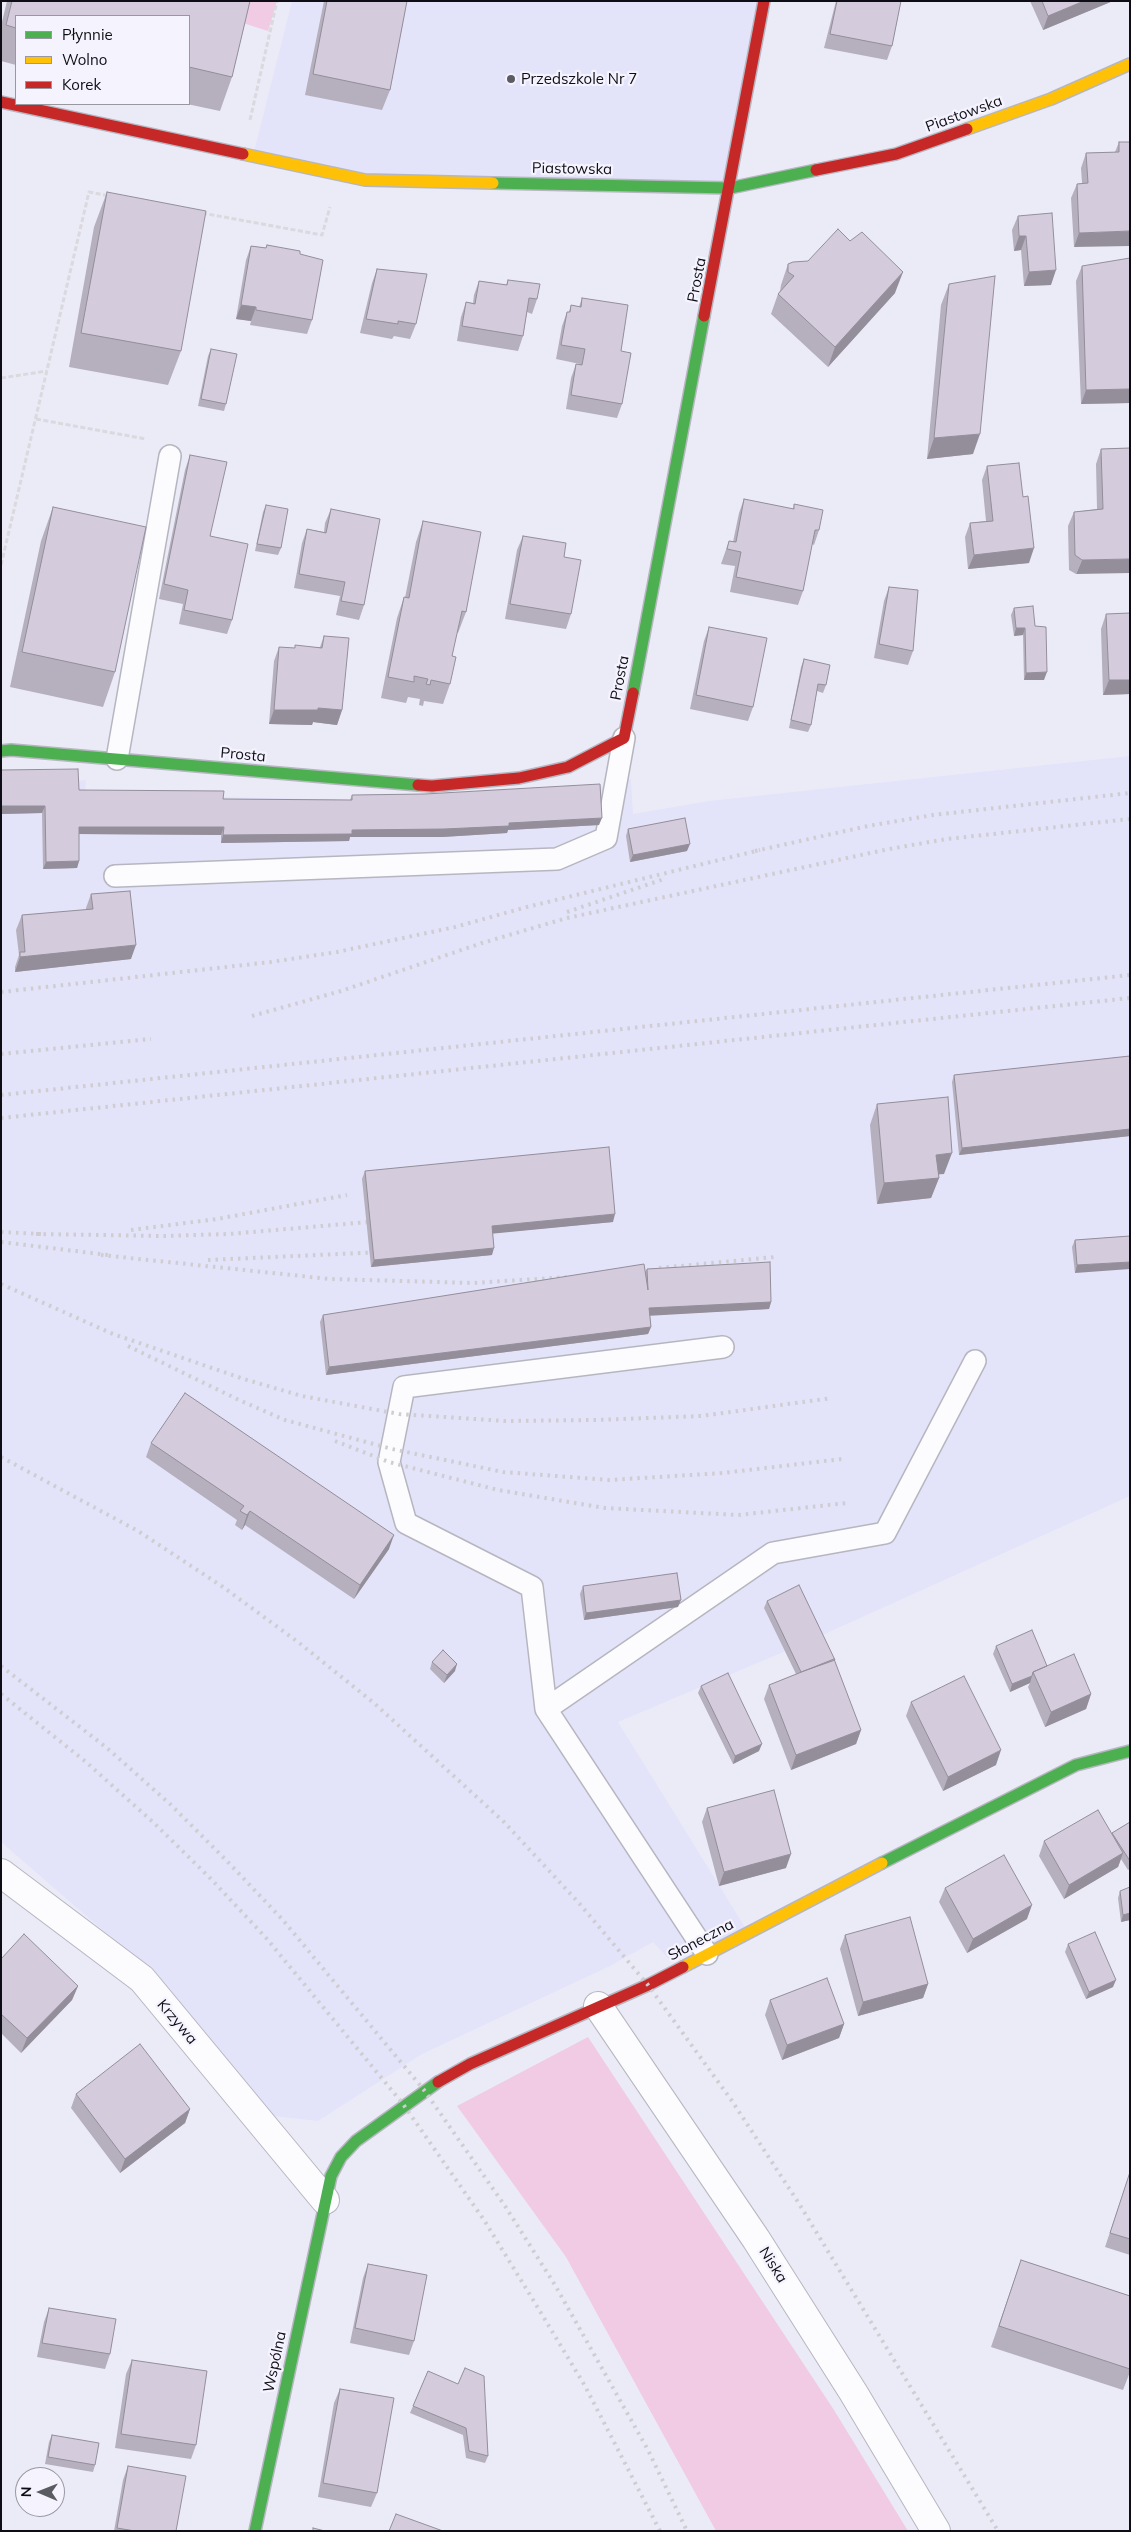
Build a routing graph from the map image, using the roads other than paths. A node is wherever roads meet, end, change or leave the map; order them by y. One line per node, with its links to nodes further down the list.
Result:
1 (764, 1): 4 (street, Prosta)
2 (1130, 64): 4 (street, Piastowska)
3 (1, 102): 4 (street, Piastowska)
4 (730, 188): 6 (street, Prosta)
5 (170, 456): 8 (lane)
6 (624, 738): 8 (street, Prosta); 9 (lane)
7 (1, 751): 8 (street, Prosta)
8 (117, 759)
9 (115, 876)
10 (723, 1347): 12 (lane)
11 (974, 1361): 12 (lane)
12 (546, 1709): 15 (lane)
13 (1130, 1751): 15 (street, Słoneczna)
14 (1, 1873): 17 (street, Krzywa)
15 (707, 1954): 16 (street, Słoneczna)
16 (598, 2006): 17 (street, Słoneczna); 19 (street, Niska)
17 (324, 2200): 18 (street, Wspólna)
18 (255, 2531)
19 (936, 2531)

